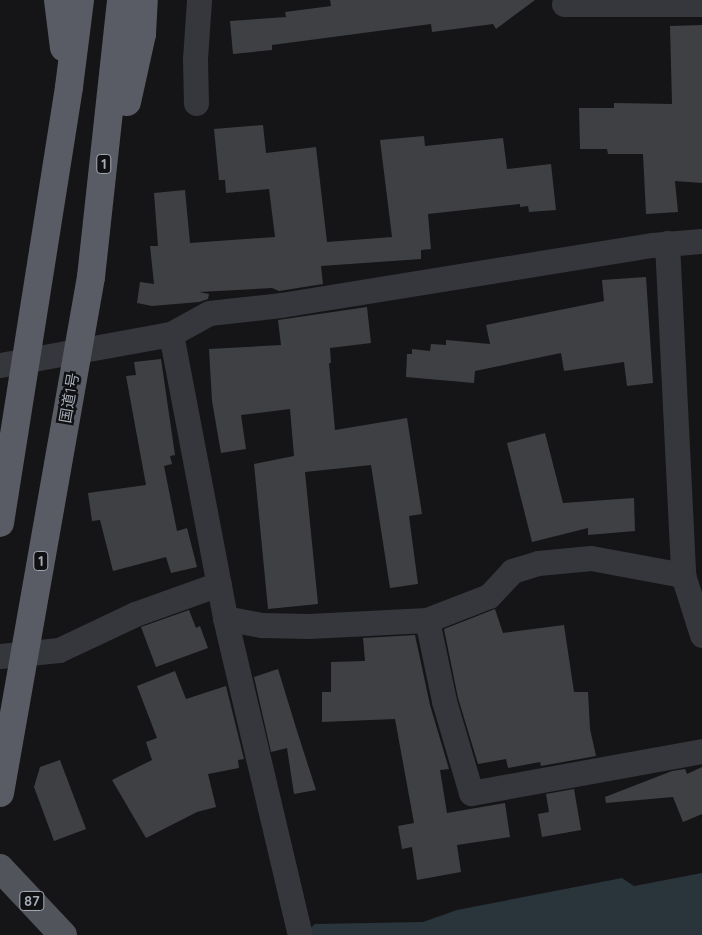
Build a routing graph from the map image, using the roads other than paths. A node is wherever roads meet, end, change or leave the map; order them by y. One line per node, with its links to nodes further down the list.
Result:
1 (58, 0): 8 (highway)
2 (80, 0): 8 (highway)
3 (121, 0): 12 (highway, 国道1号 / 1)
4 (144, 0): 12 (highway, 1)
5 (199, 0): 9 (street)
6 (564, 4): 7 (street)
7 (702, 4)
8 (69, 87): 15 (highway)
9 (196, 103)
10 (702, 241): 11 (street)
11 (667, 244): 13 (street); 16 (street)
12 (91, 278): 23 (highway, 国道1号 / 1)
13 (171, 334): 14 (street); 17 (street)
14 (0, 365)
15 (0, 523)
16 (683, 576): 19 (street); 20 (street)
17 (219, 584): 18 (street); 21 (street)
18 (225, 618): 19 (street); 26 (street)
19 (427, 620): 22 (street)
20 (702, 635)
21 (0, 656)
22 (702, 751)
23 (0, 793)
24 (0, 868): 25 (main road, 87)
25 (63, 935)
26 (300, 935)

